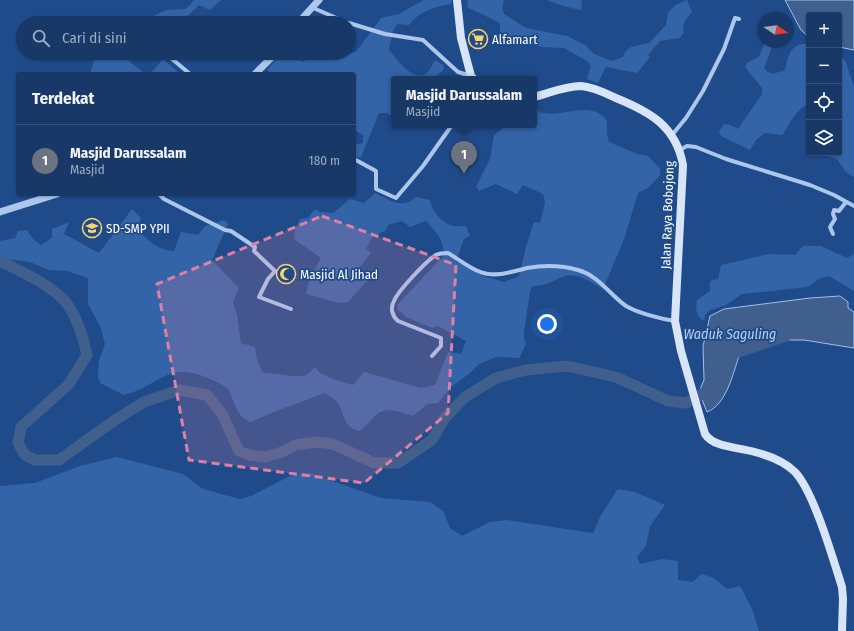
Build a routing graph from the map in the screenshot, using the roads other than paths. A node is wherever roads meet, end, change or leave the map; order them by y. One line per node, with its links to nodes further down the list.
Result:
1 (319, 0): 3 (street)
2 (457, 0): 13 (main road)
3 (311, 7): 4 (street); 5 (street)
4 (304, 16)
5 (332, 16)
6 (739, 19): 16 (street)
7 (356, 25): 12 (street)
8 (173, 60): 10 (street)
9 (269, 60): 11 (street)
10 (188, 72)
11 (258, 72)
12 (470, 76)
13 (473, 76)
14 (537, 96): 16 (main road, Jalan Raya Bobojong)
15 (450, 128): 18 (street)
16 (672, 135): 17 (main road, Jalan Raya Bobojong)
17 (680, 150): 21 (street); 26 (main road, Jalan Raya Bobojong)
18 (356, 160)
19 (51, 196): 23 (street)
20 (161, 196): 25 (street)
21 (846, 202): 22 (street); 24 (street)
22 (854, 206)
23 (0, 212)
24 (833, 234)
25 (291, 309)
26 (675, 321): 27 (street); 28 (main road, Jalan Raya Bobojong)
27 (432, 356)
28 (842, 631)

